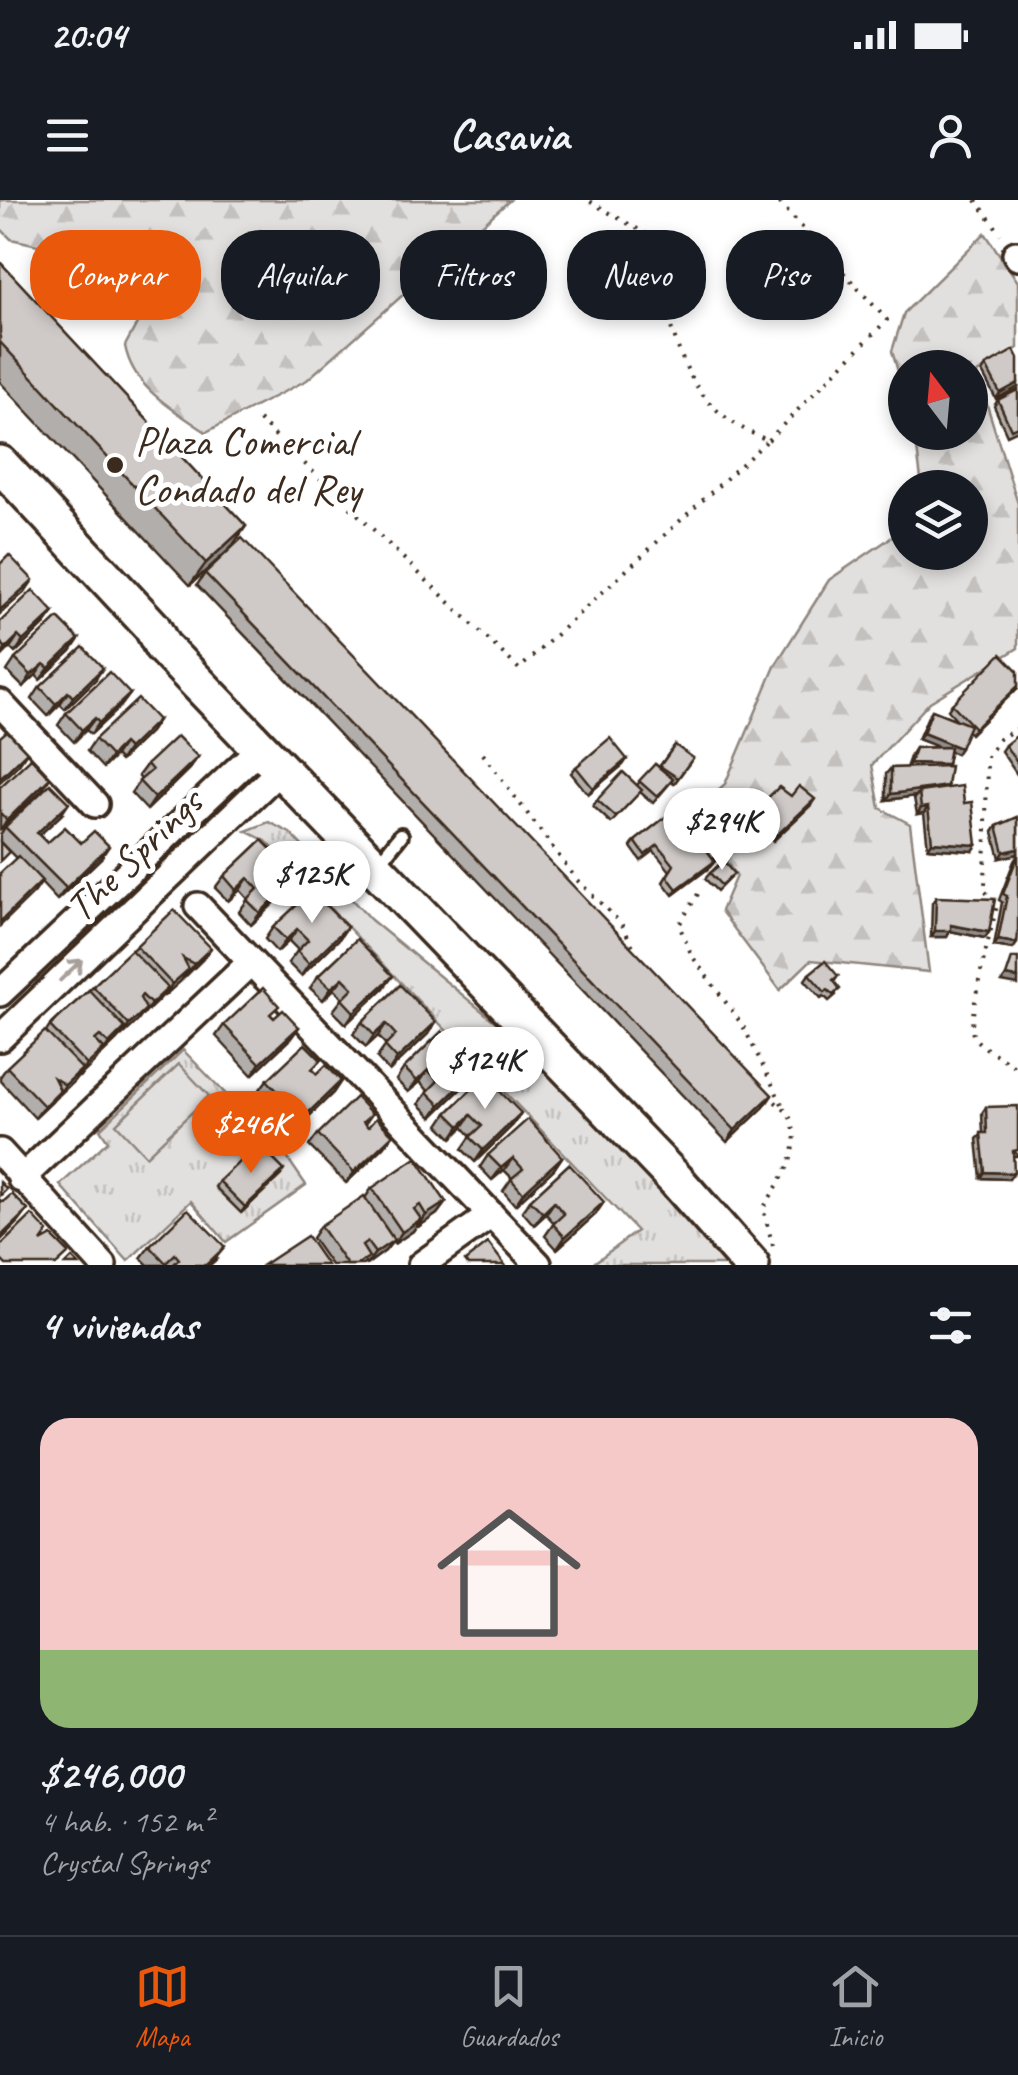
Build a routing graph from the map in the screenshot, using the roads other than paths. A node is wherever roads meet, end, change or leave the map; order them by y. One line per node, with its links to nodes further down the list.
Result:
1 (0, 464): 3 (street)
2 (0, 495): 3 (street)
3 (162, 646): 5 (street)
4 (0, 703): 6 (street)
5 (269, 760): 8 (street); 11 (street, The Springs); 12 (street, The Springs, one-way to 5)
6 (96, 804)
7 (401, 835): 8 (lane)
8 (373, 870): 16 (street)
9 (198, 906): 10 (street)
10 (251, 962): 14 (street); 15 (street)
11 (0, 993)
12 (6, 1021)
13 (0, 1152): 14 (street)
14 (21, 1179): 18 (street)
15 (491, 1214): 17 (street); 19 (street)
16 (763, 1259)
17 (538, 1264)
18 (103, 1265)
19 (421, 1265)

